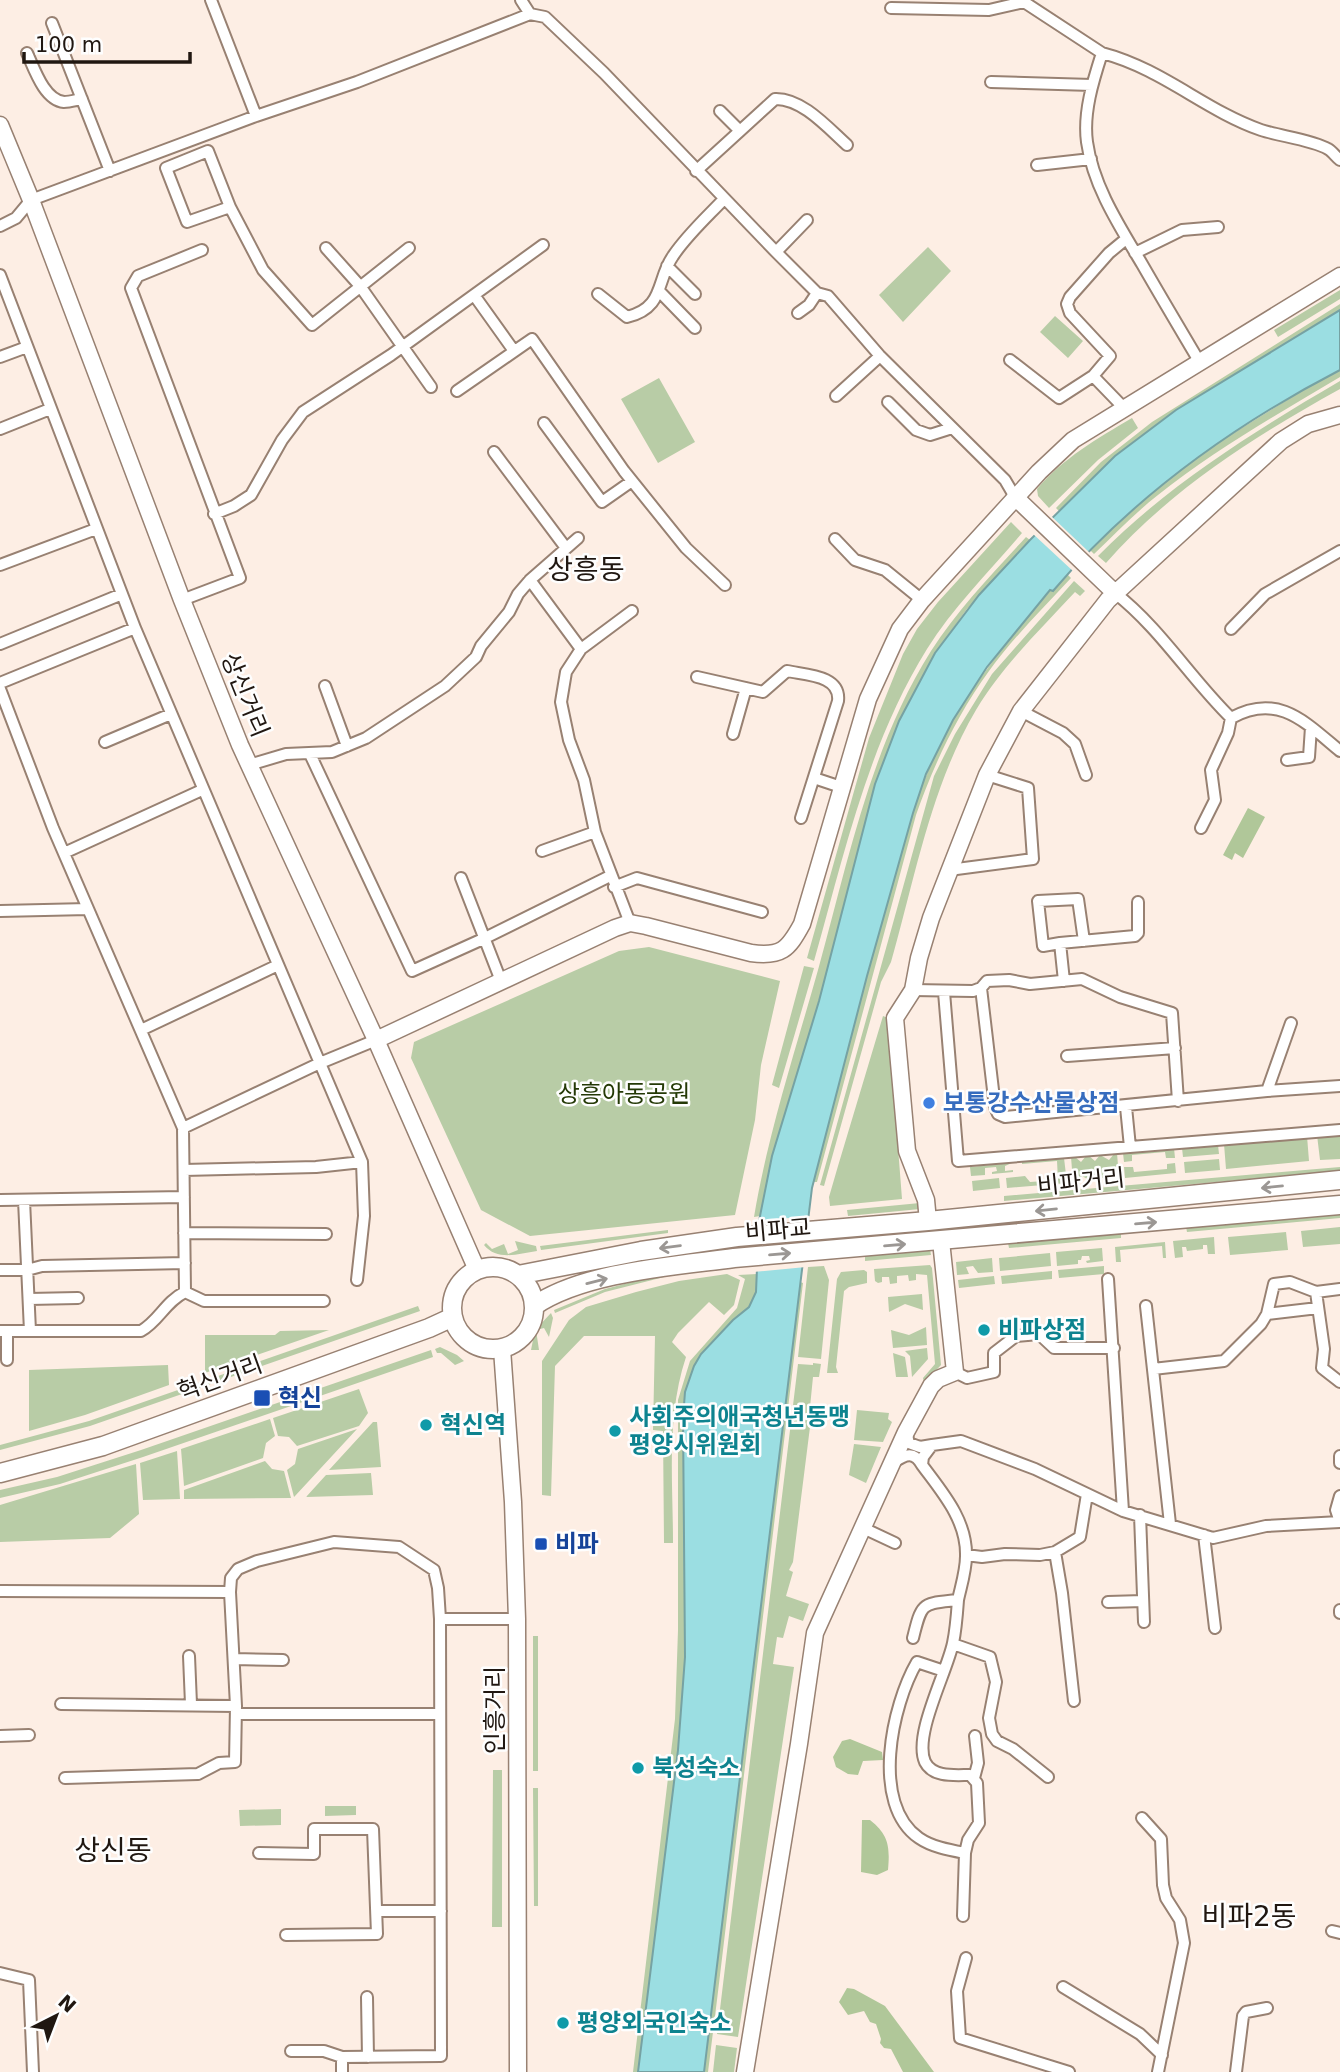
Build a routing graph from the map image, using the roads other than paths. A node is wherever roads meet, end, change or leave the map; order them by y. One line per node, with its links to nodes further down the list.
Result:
1 (211, 0): 13 (street)
2 (522, 0): 5 (street)
3 (1023, 1): 4 (street); 8 (street)
4 (891, 8)
5 (530, 14): 13 (street); 21 (street)
6 (51, 23): 11 (street)
7 (27, 53): 11 (street)
8 (1102, 53): 10 (street); 18 (street)
9 (991, 82): 10 (street)
10 (1092, 85): 17 (street)
11 (82, 99): 20 (street)
12 (720, 111): 15 (street)
13 (256, 116): 20 (street)
14 (0, 125): 22 (street, 상신거리)
15 (740, 131): 16 (street); 21 (street)
16 (847, 145)
17 (1091, 159): 19 (street); 28 (street)
18 (1340, 160)
19 (1037, 165)
20 (110, 171): 22 (street)
21 (696, 171): 23 (street)
22 (31, 200): 26 (street); 78 (street, 상신거리)
23 (724, 200): 33 (street); 35 (street)
24 (230, 206): 24 (street); 38 (street)
25 (807, 220): 33 (street)
26 (0, 226)
27 (1218, 227): 34 (street)
28 (1126, 239): 34 (street); 53 (street)
29 (543, 245): 43 (street)
30 (326, 248): 38 (street)
31 (409, 248): 38 (street)
32 (202, 250): 67 (street)
33 (776, 252): 40 (street)
34 (1135, 253): 52 (street)
35 (667, 267): 39 (street); 42 (street)
36 (0, 275): 47 (street)
37 (1340, 276): 52 (street)
38 (360, 286): 46 (street)
39 (660, 292): 41 (street); 45 (street)
40 (817, 293): 44 (street); 49 (street)
41 (598, 294)
42 (695, 294)
43 (474, 295): 46 (street); 48 (street)
44 (798, 313)
45 (695, 328)
46 (402, 346): 54 (street); 67 (street)
47 (27, 347): 50 (street); 59 (street)
48 (514, 351): 55 (street); 65 (street)
49 (880, 356): 56 (street); 62 (street)
50 (0, 357)
51 (1010, 360): 53 (street)
52 (1199, 361): 58 (street)
53 (1093, 376): 58 (street)
54 (430, 387)
55 (457, 391)
56 (836, 396)
57 (888, 402): 62 (street)
58 (1123, 407): 66 (street)
59 (50, 409): 63 (street); 68 (street)
60 (1340, 417): 76 (street)
61 (544, 423): 65 (street)
62 (952, 428): 66 (street)
63 (0, 429)
64 (495, 452): 71 (street)
65 (632, 481): 75 (street)
66 (1015, 497): 76 (street); 79 (street)
67 (214, 514): 78 (street)
68 (96, 530): 73 (street); 77 (street)
69 (578, 538): 71 (street)
70 (835, 539): 79 (street)
71 (566, 548): 74 (street)
72 (1340, 551): 82 (street)
73 (0, 565)
74 (530, 580): 84 (street); 96 (street)
75 (725, 585)
76 (1115, 593): 90 (street); 92 (street)
77 (122, 594): 81 (street); 83 (street)
78 (182, 600): 100 (street, 상신거리)
79 (922, 600): 104 (street)
80 (632, 611): 84 (street)
81 (135, 628): 86 (street); 91 (street)
82 (1231, 629)
83 (0, 644)
84 (581, 649): 108 (street)
85 (697, 677): 88 (street)
86 (0, 683)
87 (325, 685): 96 (street)
88 (746, 688): 94 (street); 103 (street)
89 (0, 689): 110 (street)
90 (1021, 711): 101 (street); 102 (street)
91 (171, 714): 95 (street); 105 (street)
92 (1231, 718): 93 (street); 107 (street)
93 (1311, 727): 97 (street); 99 (street)
94 (733, 734)
95 (105, 742)
96 (347, 746): 98 (street)
97 (1340, 751)
98 (310, 754): 100 (street); 119 (street)
99 (1287, 760)
100 (249, 765): 130 (street, 상신거리)
101 (988, 775): 111 (street); 111 (street)
102 (1086, 775)
103 (814, 778): 104 (street); 106 (street)
104 (841, 786): 118 (street)
105 (202, 790): 110 (street); 122 (street)
106 (802, 818)
107 (1201, 828)
108 (594, 832): 109 (street); 113 (street)
109 (542, 851)
110 (64, 853): 115 (street)
111 (949, 870): 126 (street)
112 (461, 878): 119 (street)
113 (612, 881): 117 (street); 118 (street); 119 (street)
114 (1138, 902): 120 (street)
115 (88, 909): 116 (street); 129 (street)
116 (0, 911)
117 (762, 912)
118 (630, 923): 123 (street)
119 (483, 939): 123 (street)
120 (1084, 940): 121 (street); 121 (street)
121 (1060, 943): 124 (street)
122 (278, 965): 129 (street); 133 (street)
123 (501, 981): 130 (street)
124 (1064, 981): 125 (street); 131 (street)
125 (981, 988): 127 (street); 137 (street)
126 (913, 990): 127 (street); 148 (street)
127 (944, 992): 140 (street)
128 (1291, 1023): 135 (street)
129 (141, 1030): 138 (street)
130 (376, 1040): 133 (street); 157 (street, 상신거리)
131 (1175, 1048): 132 (street); 136 (street)
132 (1067, 1056)
133 (320, 1063): 138 (street); 141 (street)
134 (1340, 1087): 135 (street)
135 (1267, 1091): 136 (street)
136 (1178, 1101): 137 (street)
137 (1126, 1107): 140 (street)
138 (183, 1128): 142 (street)
139 (1340, 1130): 140 (street)
140 (1130, 1147)
141 (362, 1162): 142 (street); 160 (street)
142 (184, 1170): 144 (street)
143 (1340, 1180): 148 (main road, 비파거리, one-way to 148)
144 (184, 1197): 146 (street); 150 (street)
145 (0, 1200): 146 (street)
146 (24, 1200): 156 (street)
147 (1340, 1205): 152 (main road, 비파거리, one-way to 147)
148 (928, 1221): 149 (main road, 비파거리)
149 (827, 1230): 158 (main road, 비파교, one-way to 158)
150 (184, 1233): 151 (street); 154 (street)
151 (326, 1234)
152 (941, 1241): 153 (main road, 비파거리, one-way to 152); 178 (street)
153 (827, 1251): 167 (main road, 비파교, one-way to 153)
154 (185, 1263): 156 (street); 162 (street)
155 (0, 1270): 156 (street)
156 (27, 1270): 165 (street)
157 (477, 1270): 158 (main road); 171 (main road)
158 (518, 1275): 167 (main road)
159 (1108, 1279): 174 (street)
160 (357, 1280)
161 (1340, 1289): 163 (street)
162 (185, 1292): 166 (street); 173 (street)
163 (1316, 1292): 169 (street); 170 (street)
164 (78, 1298): 165 (street)
165 (29, 1299): 173 (street)
166 (324, 1301)
167 (534, 1306): 175 (main road)
168 (1146, 1306): 177 (street)
169 (1318, 1308): 170 (street); 179 (street)
170 (1266, 1314): 177 (street)
171 (453, 1317): 175 (main road); 184 (main road, 혁신거리)
172 (3, 1331): 173 (street); 176 (street)
173 (30, 1331)
174 (1114, 1348): 178 (street); 187 (street)
175 (502, 1349): 202 (street, 인흥거리)
176 (7, 1360)
177 (1153, 1369): 190 (street)
178 (955, 1372): 181 (street)
179 (1340, 1382)
180 (932, 1446): 181 (street); 181 (street); 185 (street)
181 (911, 1451): 191 (street); 195 (street)
182 (1340, 1455): 183 (street)
183 (1340, 1463)
184 (0, 1473)
185 (1087, 1494): 187 (street); 194 (street)
186 (1340, 1496): 189 (street)
187 (1123, 1511): 188 (street)
188 (1140, 1515): 190 (street); 199 (street)
189 (1340, 1522): 192 (street)
190 (1170, 1524): 192 (street)
191 (863, 1528): 193 (street); 241 (street)
192 (1204, 1535): 204 (street)
193 (895, 1544)
194 (1055, 1552): 195 (street); 211 (street)
195 (966, 1555): 198 (street)
196 (0, 1591): 197 (street)
197 (230, 1591): 201 (street); 208 (street)
198 (958, 1600): 205 (street); 206 (street)
199 (1143, 1601): 200 (street); 203 (street)
200 (1108, 1602)
201 (440, 1619): 202 (street); 215 (street)
202 (517, 1619): 240 (street, 인흥거리)
203 (1144, 1622)
204 (1215, 1628)
205 (913, 1638)
206 (953, 1644): 210 (street); 219 (street)
207 (189, 1656): 213 (street)
208 (234, 1659): 209 (street); 214 (street)
209 (283, 1660)
210 (944, 1671): 221 (street); 224 (street)
211 (1074, 1702)
212 (61, 1704): 213 (street)
213 (191, 1704): 214 (street)
214 (236, 1710): 215 (street); 220 (street)
215 (440, 1714): 226 (street)
216 (29, 1735): 217 (street)
217 (0, 1736)
218 (975, 1736): 221 (street)
219 (1048, 1777)
220 (65, 1778)
221 (974, 1778): 224 (street)
222 (1142, 1818): 235 (street)
223 (259, 1853): 225 (street)
224 (965, 1853): 227 (street)
225 (377, 1911): 226 (street); 228 (street)
226 (441, 1911): 237 (street)
227 (963, 1916)
228 (286, 1935)
229 (965, 1958): 242 (street)
230 (0, 1973): 238 (street)
231 (1063, 1987): 235 (street)
232 (367, 1997): 237 (street)
233 (1267, 2008): 244 (street)
234 (291, 2051): 236 (street)
235 (1162, 2055): 243 (street)
236 (342, 2057): 237 (street); 239 (street)
237 (368, 2057)
238 (33, 2072)
239 (342, 2072)
240 (518, 2072)
241 (745, 2072)
242 (1069, 2072)
243 (1158, 2072)
244 (1236, 2072)

